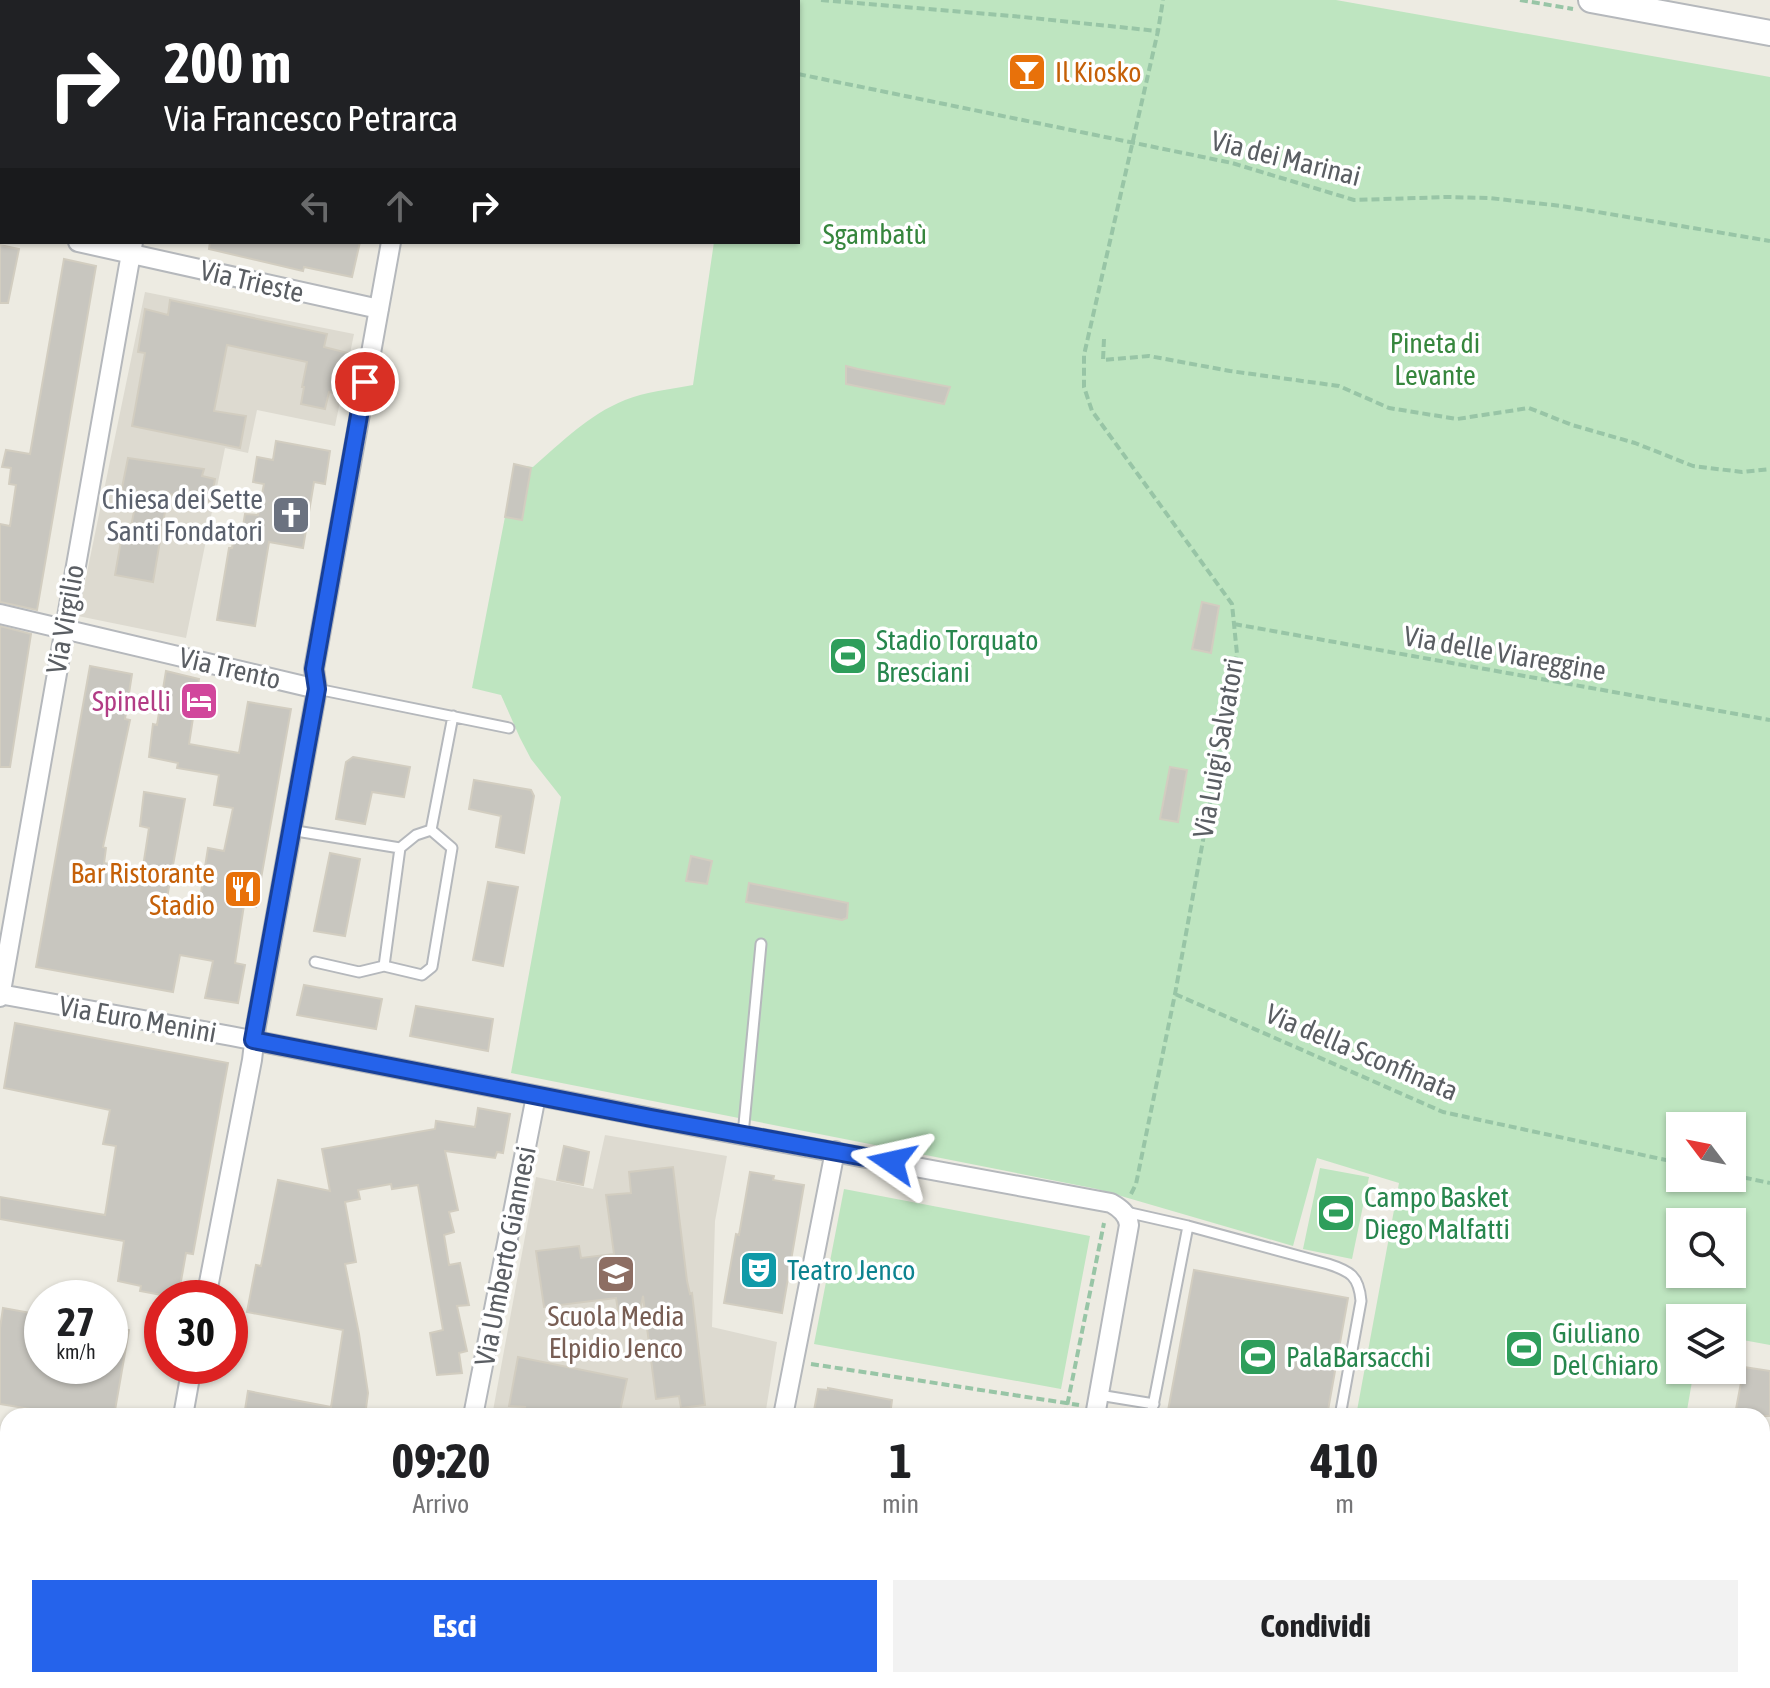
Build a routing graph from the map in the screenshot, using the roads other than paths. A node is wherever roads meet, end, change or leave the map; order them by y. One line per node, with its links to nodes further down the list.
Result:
1 (1591, 0): 2 (street)
2 (1770, 33)
3 (96, 244): 5 (street, Via Trieste)
4 (391, 244): 6 (street)
5 (132, 248): 6 (street, Via Trieste); 8 (street, Via Virgilio)
6 (379, 309): 9 (street)
7 (0, 614): 8 (street, Via Trento)
8 (64, 629): 9 (street, Via Trento); 18 (street, Via Virgilio)
9 (317, 689): 10 (lane, Via Trento); 12 (street)
10 (453, 716): 11 (lane, Via Trento); 13 (lane)
11 (509, 728)
12 (290, 830): 14 (lane); 19 (street)
13 (431, 830): 14 (lane); 17 (lane)
14 (400, 848): 17 (lane)
15 (761, 944): 21 (lane)
16 (315, 962): 17 (lane)
17 (384, 966)
18 (0, 995): 19 (street, Via Euro Menini)
19 (253, 1040): 20 (street, Via Euro Menini); 25 (street)
20 (536, 1096): 21 (street, Via Euro Menini); 30 (street, Via Umberto Giannesi)
21 (743, 1135): 22 (street, Via Euro Menini)
22 (835, 1151): 23 (street, Via Euro Menini); 31 (street)
23 (1122, 1211): 24 (lane); 28 (street)
24 (1188, 1226): 27 (lane); 33 (lane)
25 (209, 1280)
26 (189, 1384): 29 (street)
27 (1154, 1404): 28 (lane); 32 (lane)
28 (1097, 1406)
29 (184, 1408)
30 (475, 1408)
31 (784, 1408)
32 (1153, 1408)
33 (1342, 1408)

